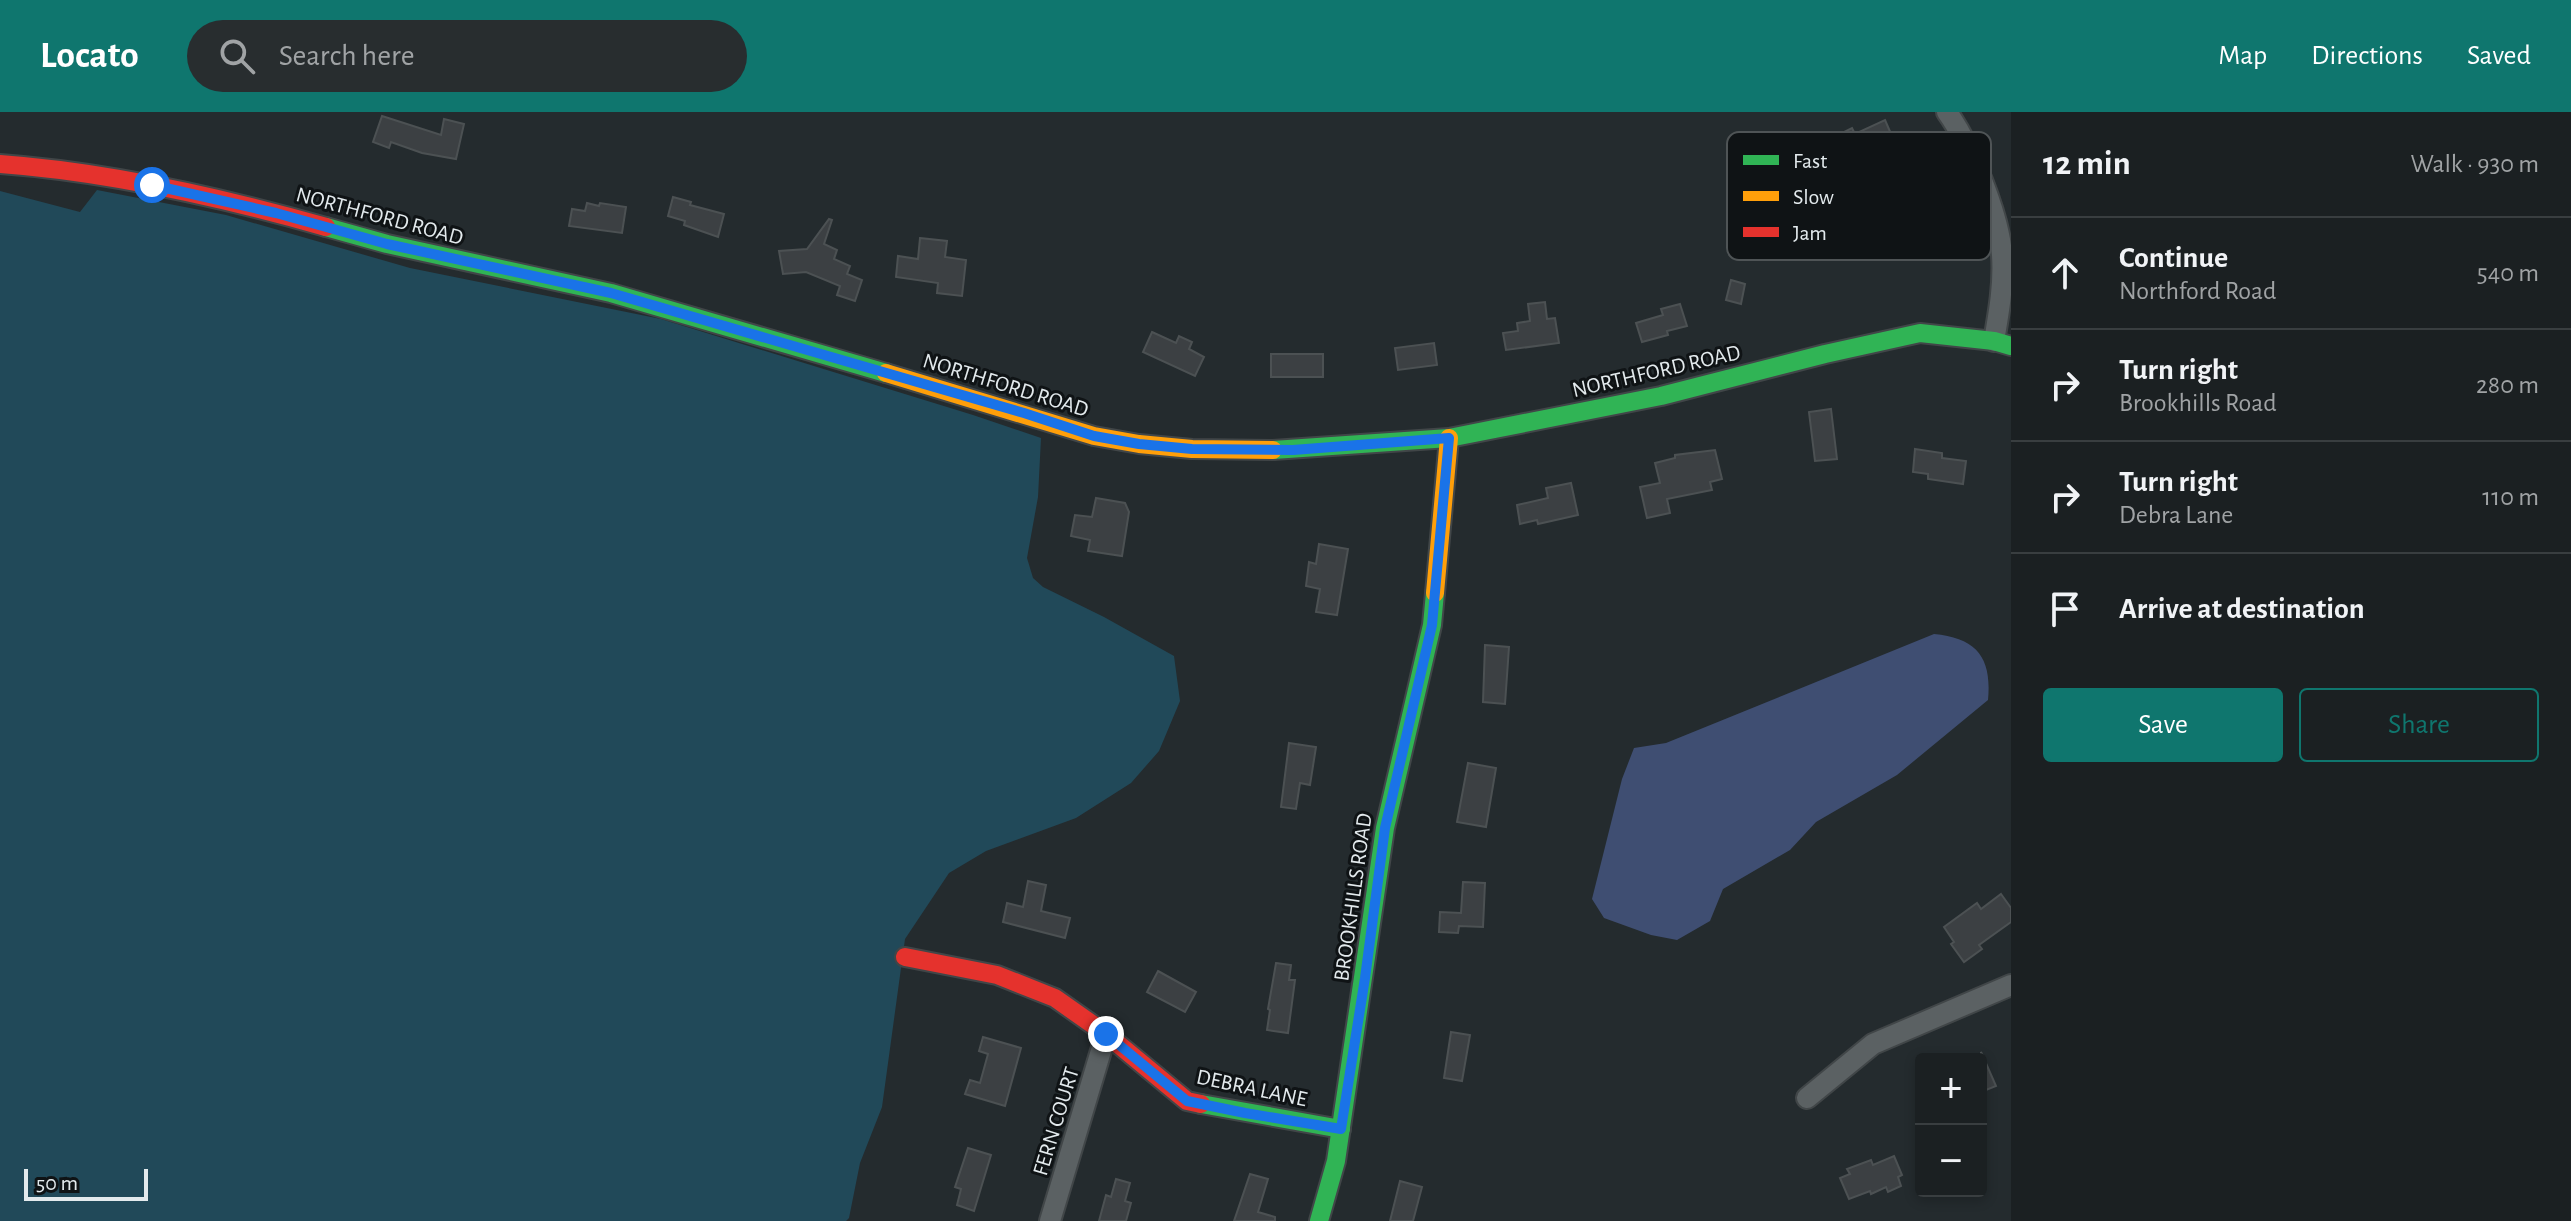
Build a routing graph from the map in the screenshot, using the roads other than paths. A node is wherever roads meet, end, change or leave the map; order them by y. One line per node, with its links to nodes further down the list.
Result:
1 (1947, 112): 2 (street)
2 (1959, 132)
3 (0, 164): 6 (street, NORTHFORD ROAD)
4 (1991, 209): 5 (street)
5 (2002, 343): 6 (street, NORTHFORD ROAD)
6 (1449, 438): 11 (street, BROOKHILLS ROAD)
7 (905, 957): 9 (street, DEBRA LANE)
8 (2011, 985): 10 (street)
9 (1106, 1034): 11 (street, DEBRA LANE); 12 (street, FERN COURT)
10 (1807, 1098)
11 (1341, 1129): 13 (street, BROOKHILLS ROAD)
12 (1050, 1221)
13 (1319, 1221)

